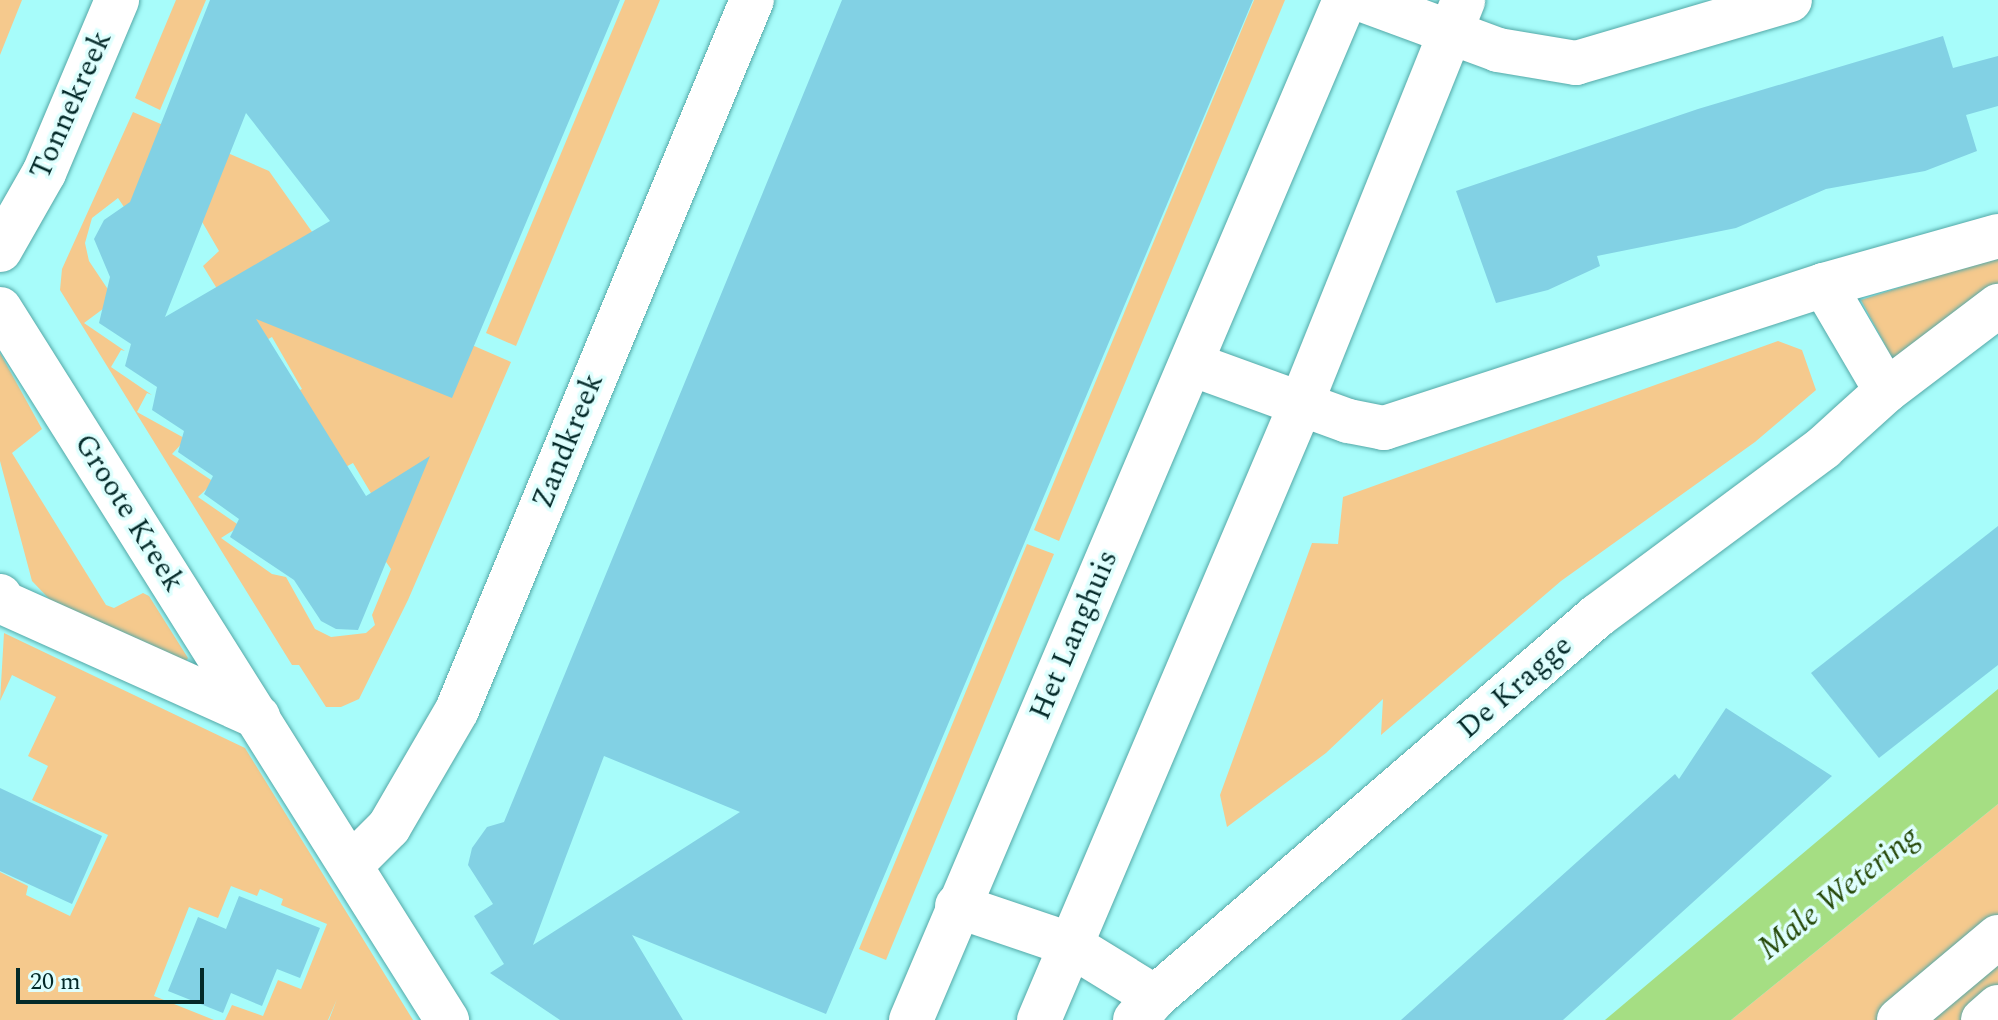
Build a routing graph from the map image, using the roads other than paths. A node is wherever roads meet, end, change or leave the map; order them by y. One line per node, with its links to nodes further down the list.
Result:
1 (117, 0): 8 (street, Tonnekreek)
2 (752, 0): 17 (street, Zandkreek)
3 (1345, 0): 12 (street, Het Langhuis)
4 (1363, 0): 6 (street)
5 (1790, 0): 6 (street)
6 (1456, 18): 14 (street)
7 (1998, 236): 9 (street)
8 (0, 250)
9 (1824, 285): 13 (street); 14 (street)
10 (1998, 306): 13 (street, De Kragge)
11 (0, 309): 16 (street, Groote Kreek)
12 (1191, 364): 14 (street); 18 (street, Het Langhuis)
13 (1886, 391): 22 (street, De Kragge)
14 (1301, 404): 20 (street)
15 (1, 601): 16 (street)
16 (258, 717): 17 (street, Groote Kreek)
17 (352, 864): 23 (street, Groote Kreek)
18 (957, 906): 20 (street); 24 (street, Het Langhuis)
19 (1998, 937): 26 (street)
20 (1069, 944): 22 (street, De Kragge); 25 (street)
21 (1998, 1007): 27 (street)
22 (1145, 1009)
23 (447, 1020)
24 (911, 1020)
25 (1039, 1020)
26 (1899, 1020)
27 (1983, 1020)

